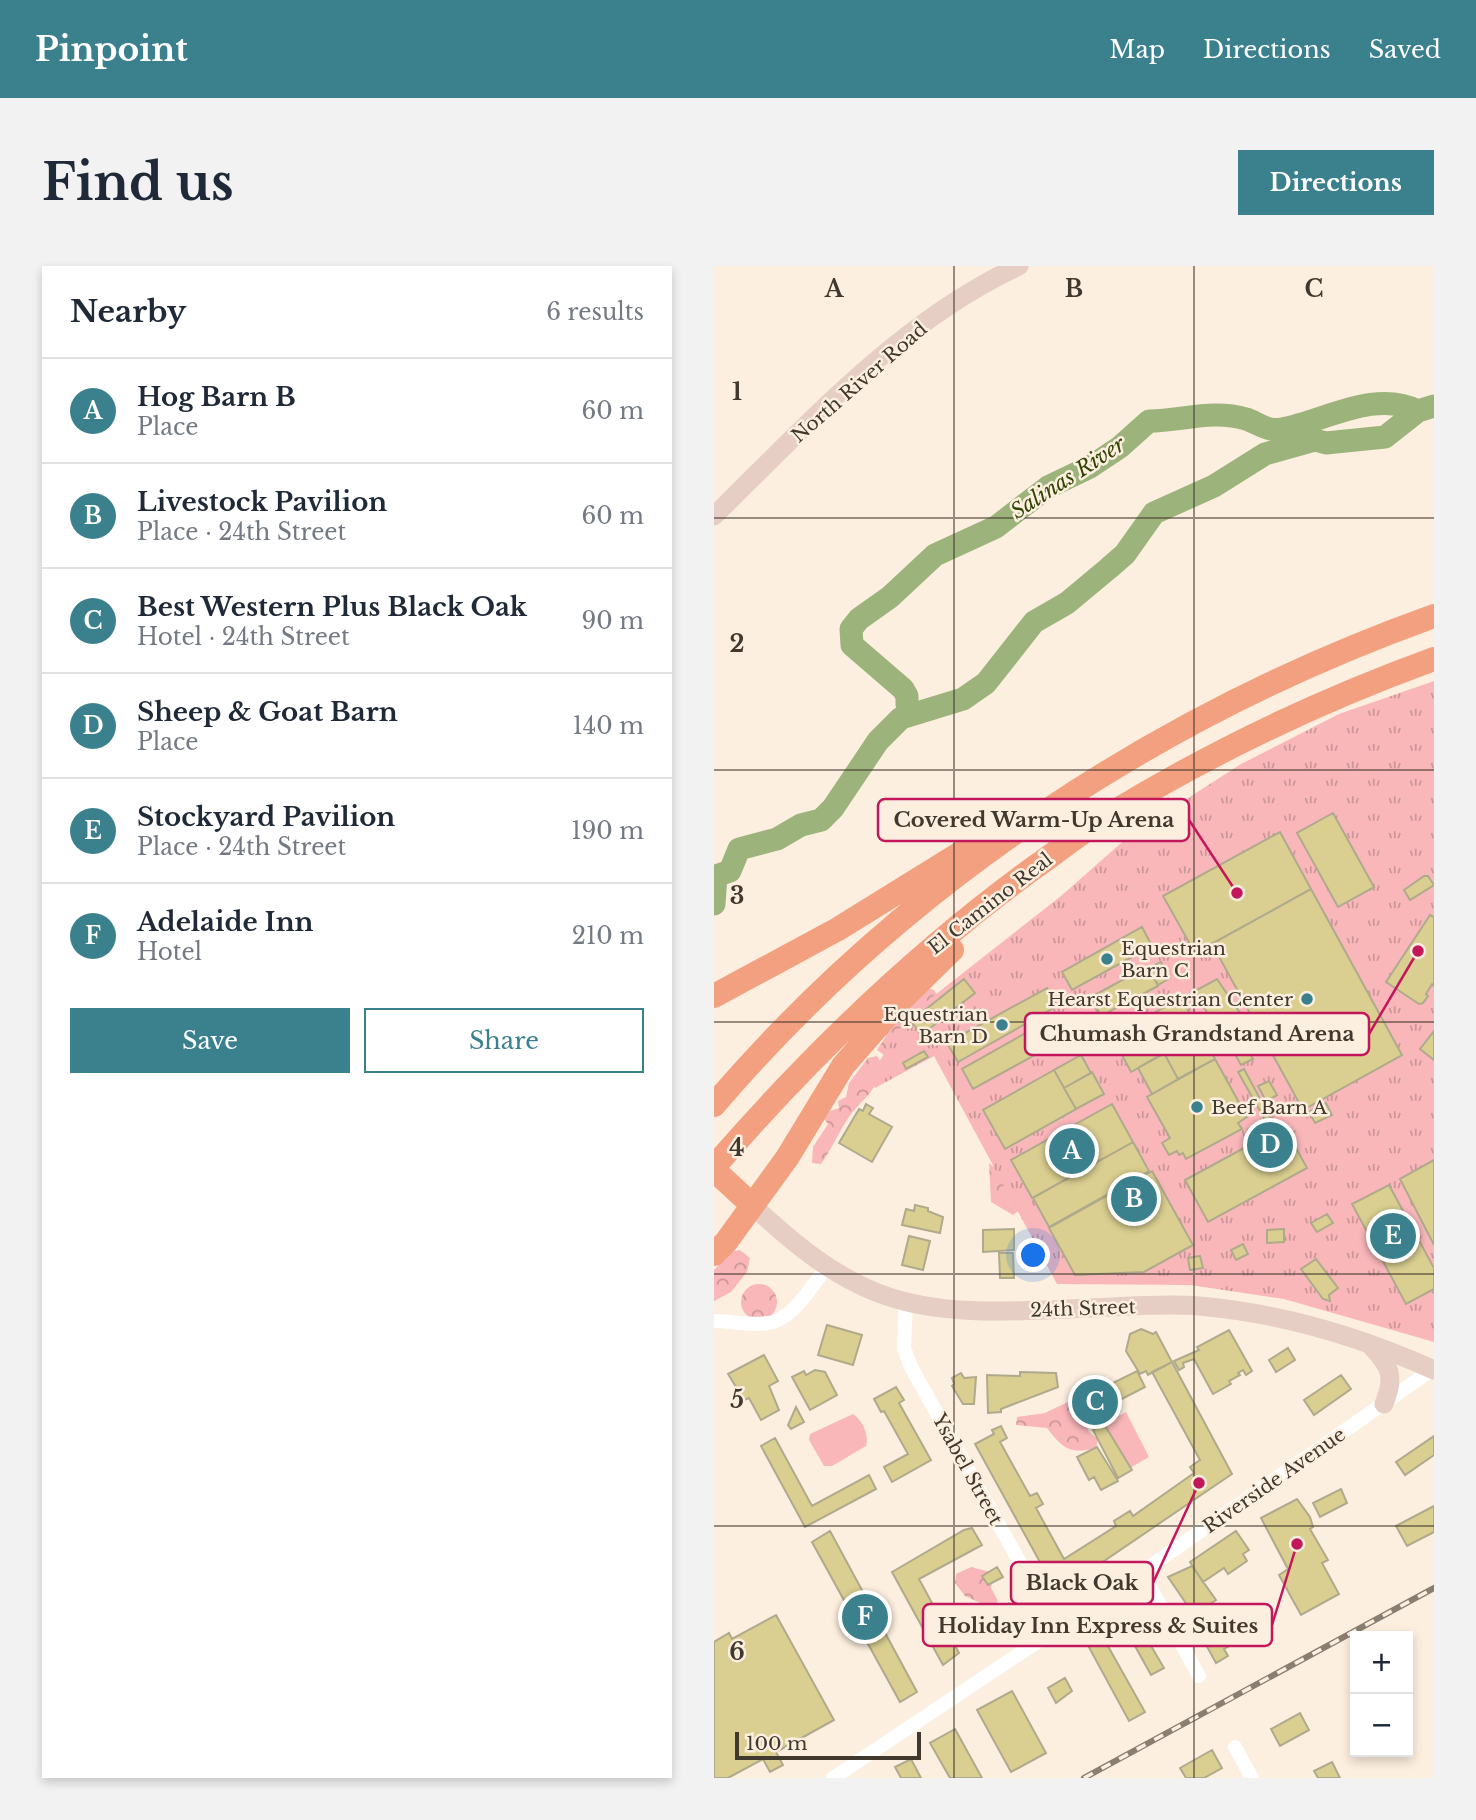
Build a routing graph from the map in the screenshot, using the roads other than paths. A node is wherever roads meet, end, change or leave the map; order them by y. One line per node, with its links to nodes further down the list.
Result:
1 (1019, 266): 2 (main road, North River Road)
2 (714, 516)
3 (1434, 616): 5 (highway, El Camino Real)
4 (1434, 659): 6 (highway, El Camino Real)
5 (1108, 771): 7 (highway); 8 (highway, El Camino Real)
6 (1107, 816): 9 (highway, El Camino Real); 10 (highway)
7 (714, 996)
8 (720, 1098)
9 (714, 1169): 10 (highway)
10 (752, 1205): 11 (highway); 12 (main road, 24th Street)
11 (714, 1254)
12 (827, 1267): 13 (main road, 24th Street); 14 (street)
13 (906, 1302): 15 (main road, 24th Street); 19 (street, Ysabel Street)
14 (714, 1321)
15 (1370, 1345): 16 (main road, 24th Street); 17 (main road)
16 (1434, 1369): 17 (street, Riverside Avenue)
17 (1384, 1404): 18 (street, Riverside Avenue)
18 (1142, 1572): 19 (street, Riverside Avenue); 20 (street)
19 (1058, 1629): 22 (street, Riverside Avenue)
20 (1199, 1676)
21 (1235, 1747): 23 (street)
22 (833, 1778)
23 (1252, 1778)

